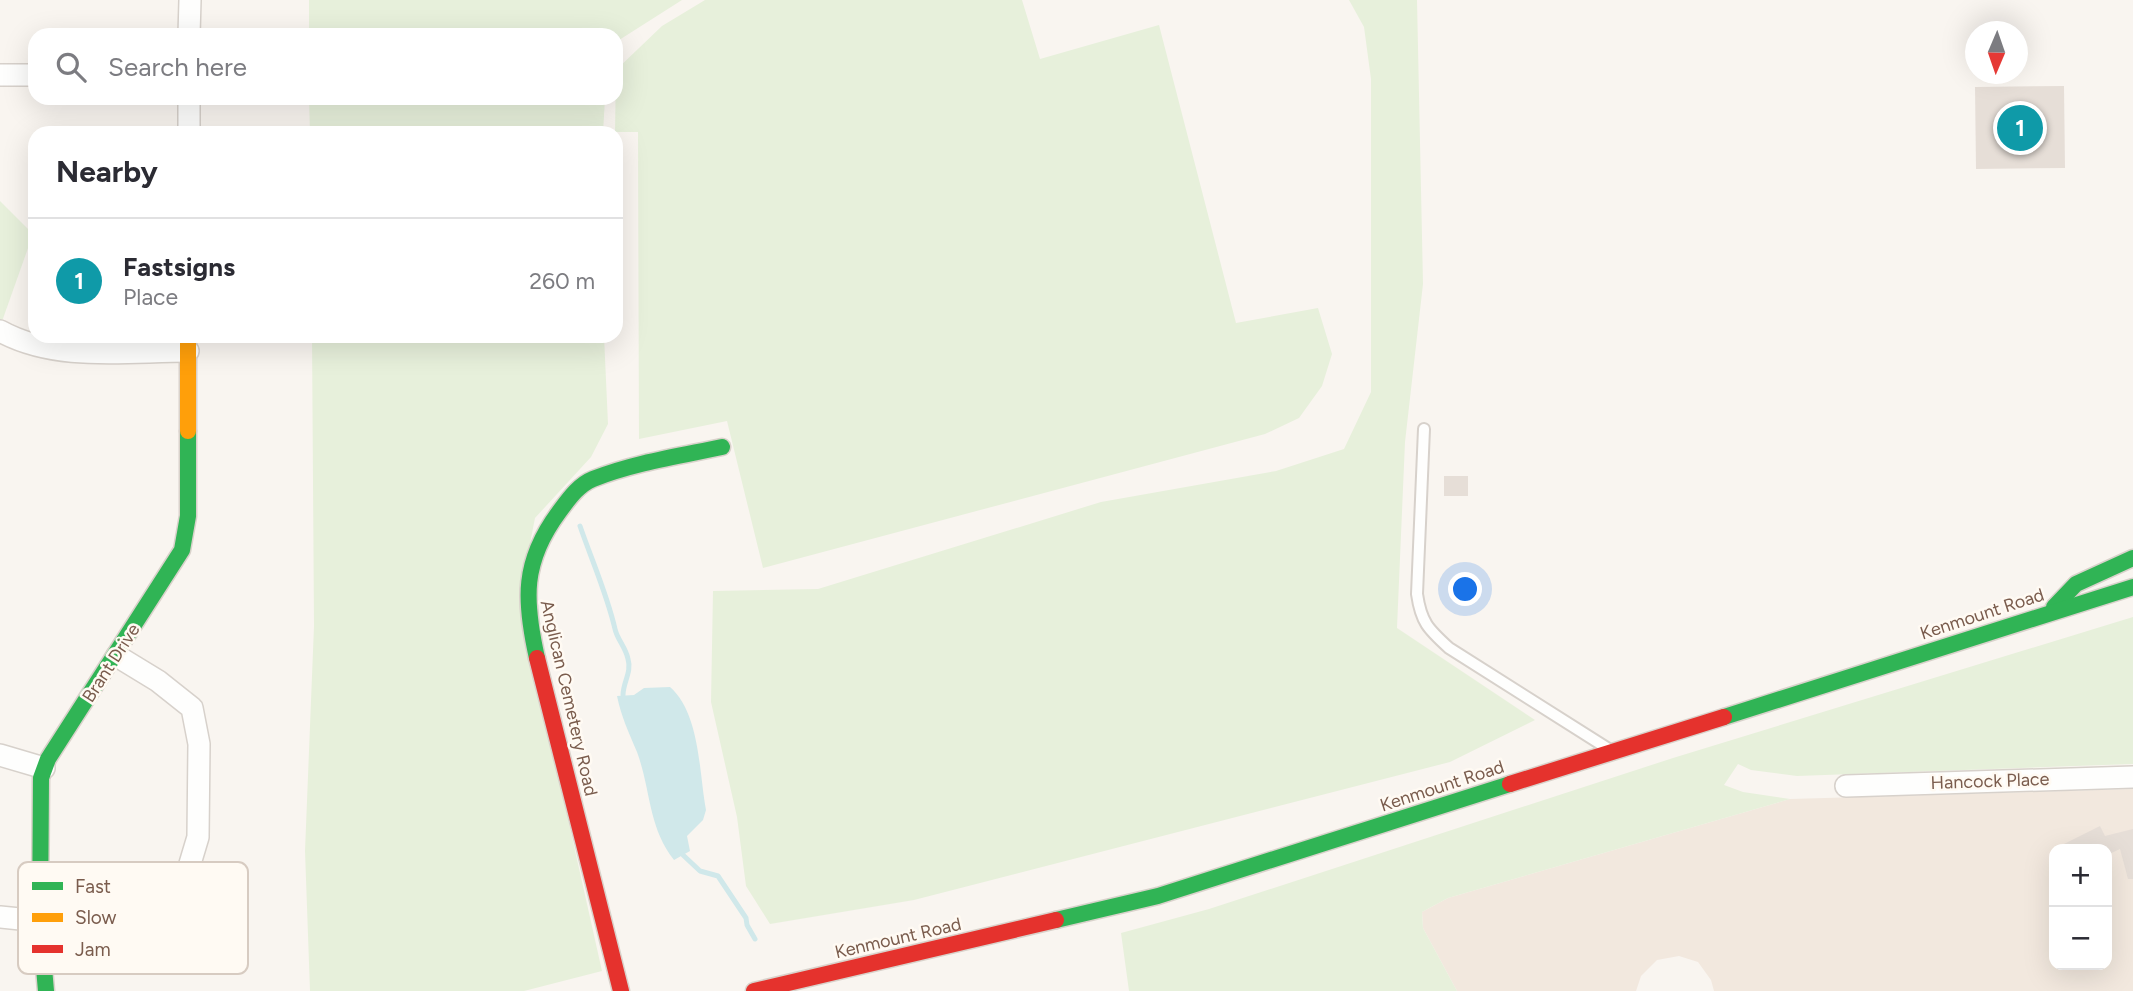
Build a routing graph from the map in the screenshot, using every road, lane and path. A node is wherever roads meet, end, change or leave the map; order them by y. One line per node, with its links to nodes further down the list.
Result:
1 (190, 0): 2 (street)
2 (190, 28)
3 (0, 75): 4 (street)
4 (28, 75)
5 (189, 105): 6 (street)
6 (189, 126)
7 (0, 331): 8 (street)
8 (188, 343): 14 (main road, Brant Drive)
9 (1424, 429): 15 (lane)
10 (722, 447): 24 (main road, Anglican Cemetery Road)
11 (2133, 558): 13 (main road)
12 (2133, 587): 13 (main road, Kenmount Road)
13 (2049, 614): 15 (main road, Kenmount Road)
14 (117, 656): 17 (main road, Brant Drive); 21 (street)
15 (1612, 751): 25 (main road, Kenmount Road)
16 (0, 755): 17 (street)
17 (44, 768): 20 (main road, Brant Drive)
18 (2133, 777): 19 (street, Hancock Place)
19 (1846, 786)
20 (40, 862)
21 (190, 862)
22 (0, 916): 23 (street)
23 (18, 918)
24 (621, 991)
25 (754, 991)

